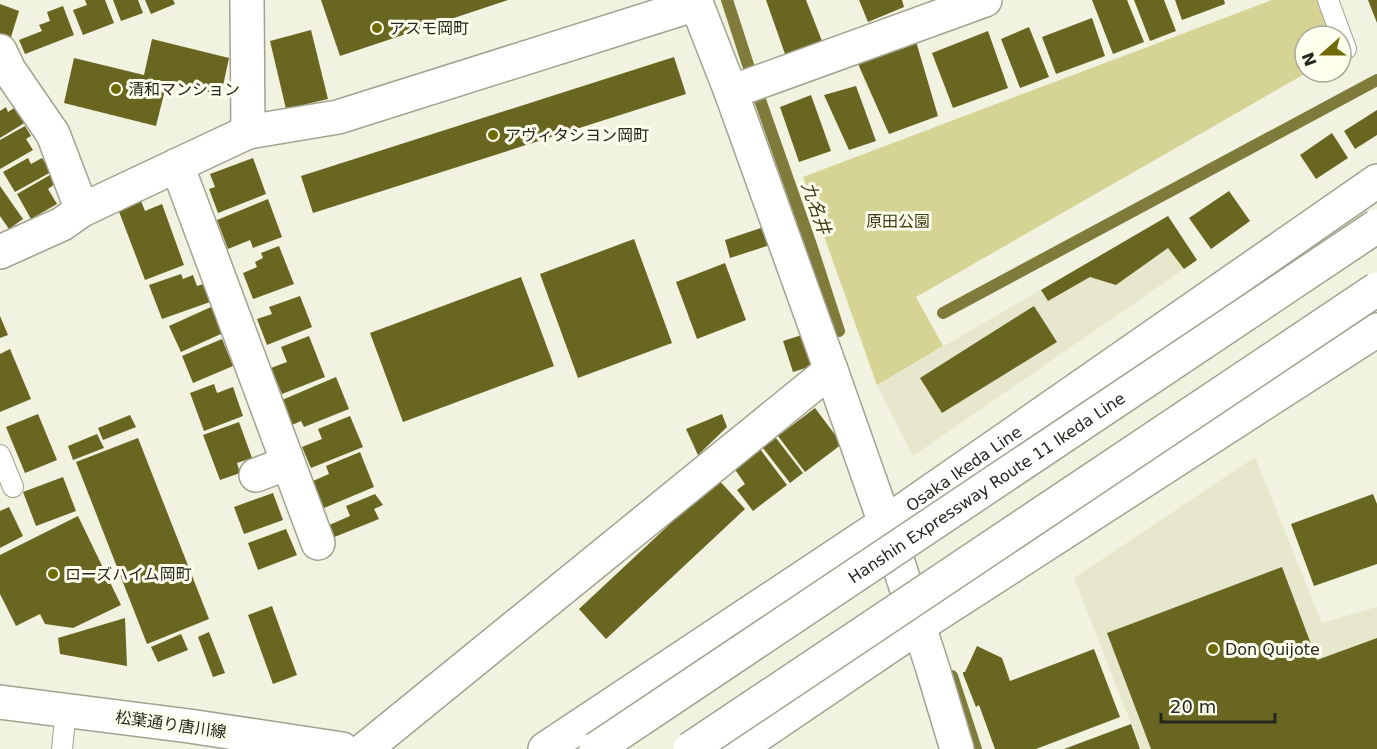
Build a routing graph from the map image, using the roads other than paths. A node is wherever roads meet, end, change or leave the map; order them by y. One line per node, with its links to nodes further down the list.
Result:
1 (247, 0): 8 (main road)
2 (985, 0): 7 (main road)
3 (1328, 0): 5 (lane)
4 (695, 2): 7 (main road); 8 (main road)
5 (1337, 24)
6 (0, 51): 11 (main road)
7 (731, 92): 16 (main road)
8 (248, 132): 9 (main road)
9 (177, 165): 11 (main road); 18 (main road)
10 (1377, 181): 21 (main road, Osaka Ikeda Line)
11 (82, 210): 13 (main road)
12 (1377, 226): 30 (main road, Hanshin Expressway Route 11 Ikeda Line, bridge)
13 (0, 252)
14 (1377, 289): 31 (main road, bridge)
15 (1377, 330): 23 (main road)
16 (831, 370): 21 (main road); 28 (main road)
17 (0, 454): 20 (lane)
18 (288, 463): 19 (main road); 22 (main road)
19 (256, 474)
20 (13, 487)
21 (885, 523): 23 (main road); 29 (main road, Osaka Ikeda Line)
22 (318, 543)
23 (919, 626): 32 (main road); 33 (main road)
24 (0, 702): 25 (main road, 松葉通り唐川線)
25 (66, 710): 26 (lane); 27 (main road, 松葉通り唐川線)
26 (62, 749)
27 (342, 749)
28 (365, 749)
29 (545, 749)
30 (596, 749)
31 (690, 749)
32 (738, 749)
33 (957, 749)

